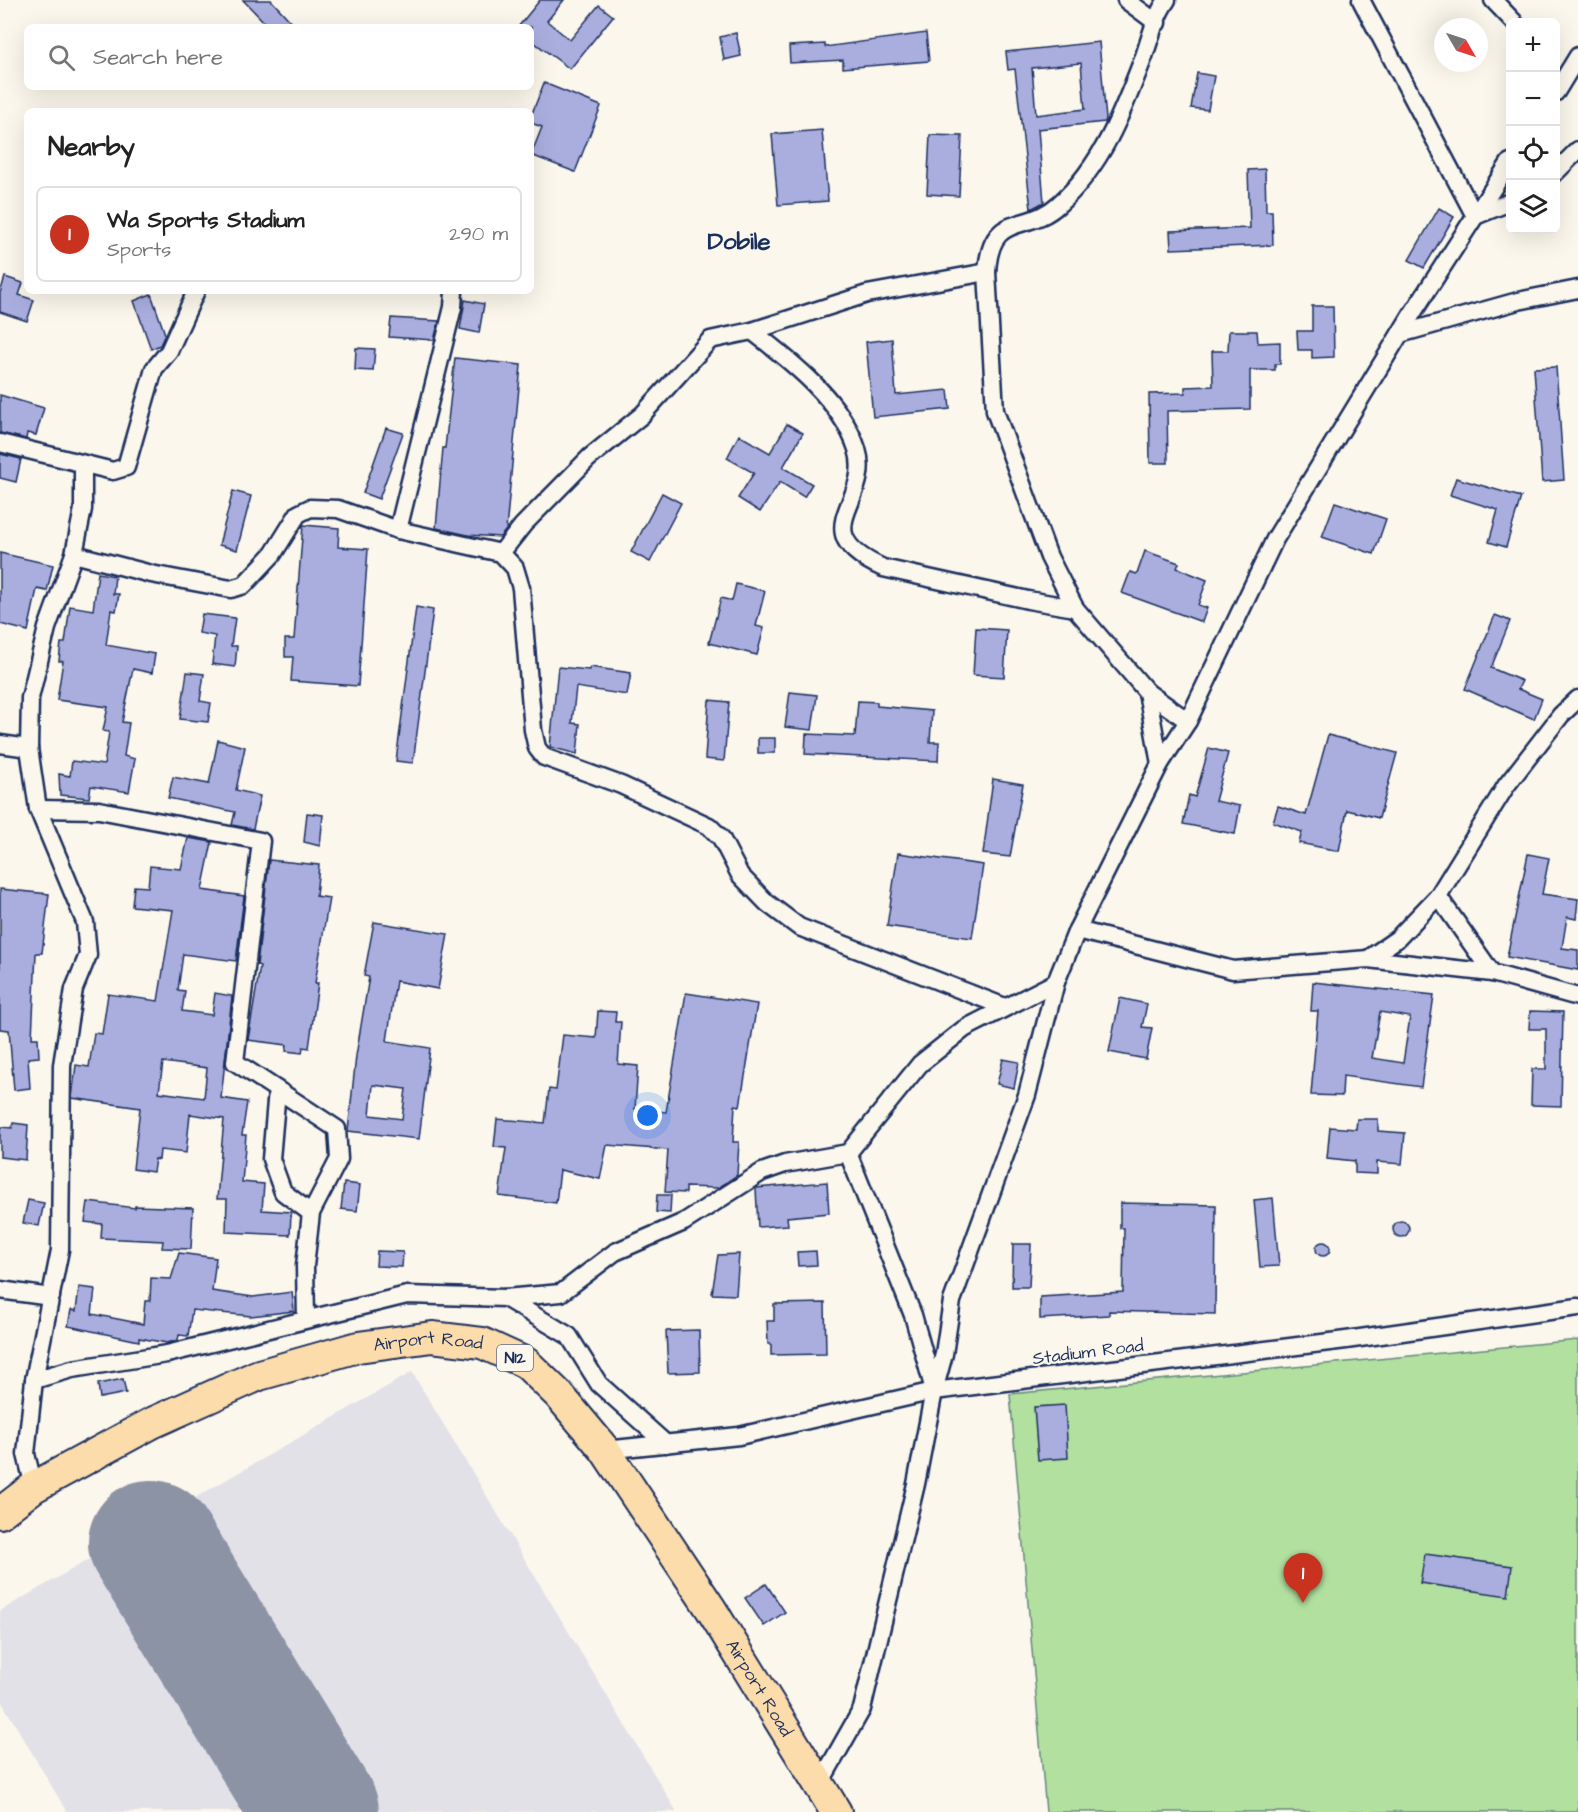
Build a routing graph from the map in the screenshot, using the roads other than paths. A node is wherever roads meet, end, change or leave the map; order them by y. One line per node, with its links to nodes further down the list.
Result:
1 (1126, 0): 6 (street)
2 (1167, 0): 6 (street)
3 (1361, 0): 13 (street)
4 (1492, 0): 5 (street)
5 (1510, 18)
6 (1157, 23): 14 (street)
7 (1578, 57): 8 (street)
8 (1560, 81)
9 (1578, 150): 11 (street)
10 (1506, 168): 13 (street)
11 (1560, 168)
12 (1506, 204): 13 (street)
13 (1475, 216): 19 (street)
14 (987, 272): 18 (street); 25 (street)
15 (1578, 289): 19 (street)
16 (195, 294): 21 (street)
17 (454, 294): 22 (street)
18 (752, 331): 23 (street); 25 (street)
19 (1400, 334): 28 (street)
20 (0, 443): 21 (street)
21 (83, 464): 24 (street)
22 (398, 530): 23 (street); 24 (street)
23 (501, 553): 39 (street)
24 (74, 554): 30 (street)
25 (1075, 608): 26 (street)
26 (1147, 692): 28 (street); 31 (street)
27 (1578, 699): 33 (street)
28 (1188, 721): 31 (street)
29 (0, 744): 30 (street)
30 (29, 748): 32 (street)
31 (1160, 764): 34 (street)
32 (38, 809): 40 (street); 44 (street)
33 (1438, 896): 35 (street); 36 (street)
34 (1077, 930): 35 (street); 37 (street)
35 (1368, 959): 36 (street)
36 (1492, 973): 38 (street)
37 (1056, 982): 39 (street); 49 (street)
38 (1578, 997)
39 (1005, 1007): 41 (street)
40 (277, 1090): 42 (street); 42 (street)
41 (848, 1154): 45 (street); 49 (street)
42 (311, 1213): 47 (street)
43 (0, 1290): 44 (street)
44 (51, 1297): 48 (street)
45 (505, 1298): 47 (street); 50 (street)
46 (1578, 1307): 49 (street, Stadium Road)
47 (306, 1319): 48 (street)
48 (34, 1380): 52 (street)
49 (934, 1391): 50 (street, Stadium Road); 54 (street)
50 (666, 1444): 51 (street, Stadium Road)
51 (605, 1450): 52 (highway, Airport Road / N12); 54 (highway, Airport Road / N12)
52 (34, 1487): 53 (highway, Airport Road / N12)
53 (0, 1513)
54 (819, 1785): 55 (highway, Airport Road / N12)
55 (836, 1812)

